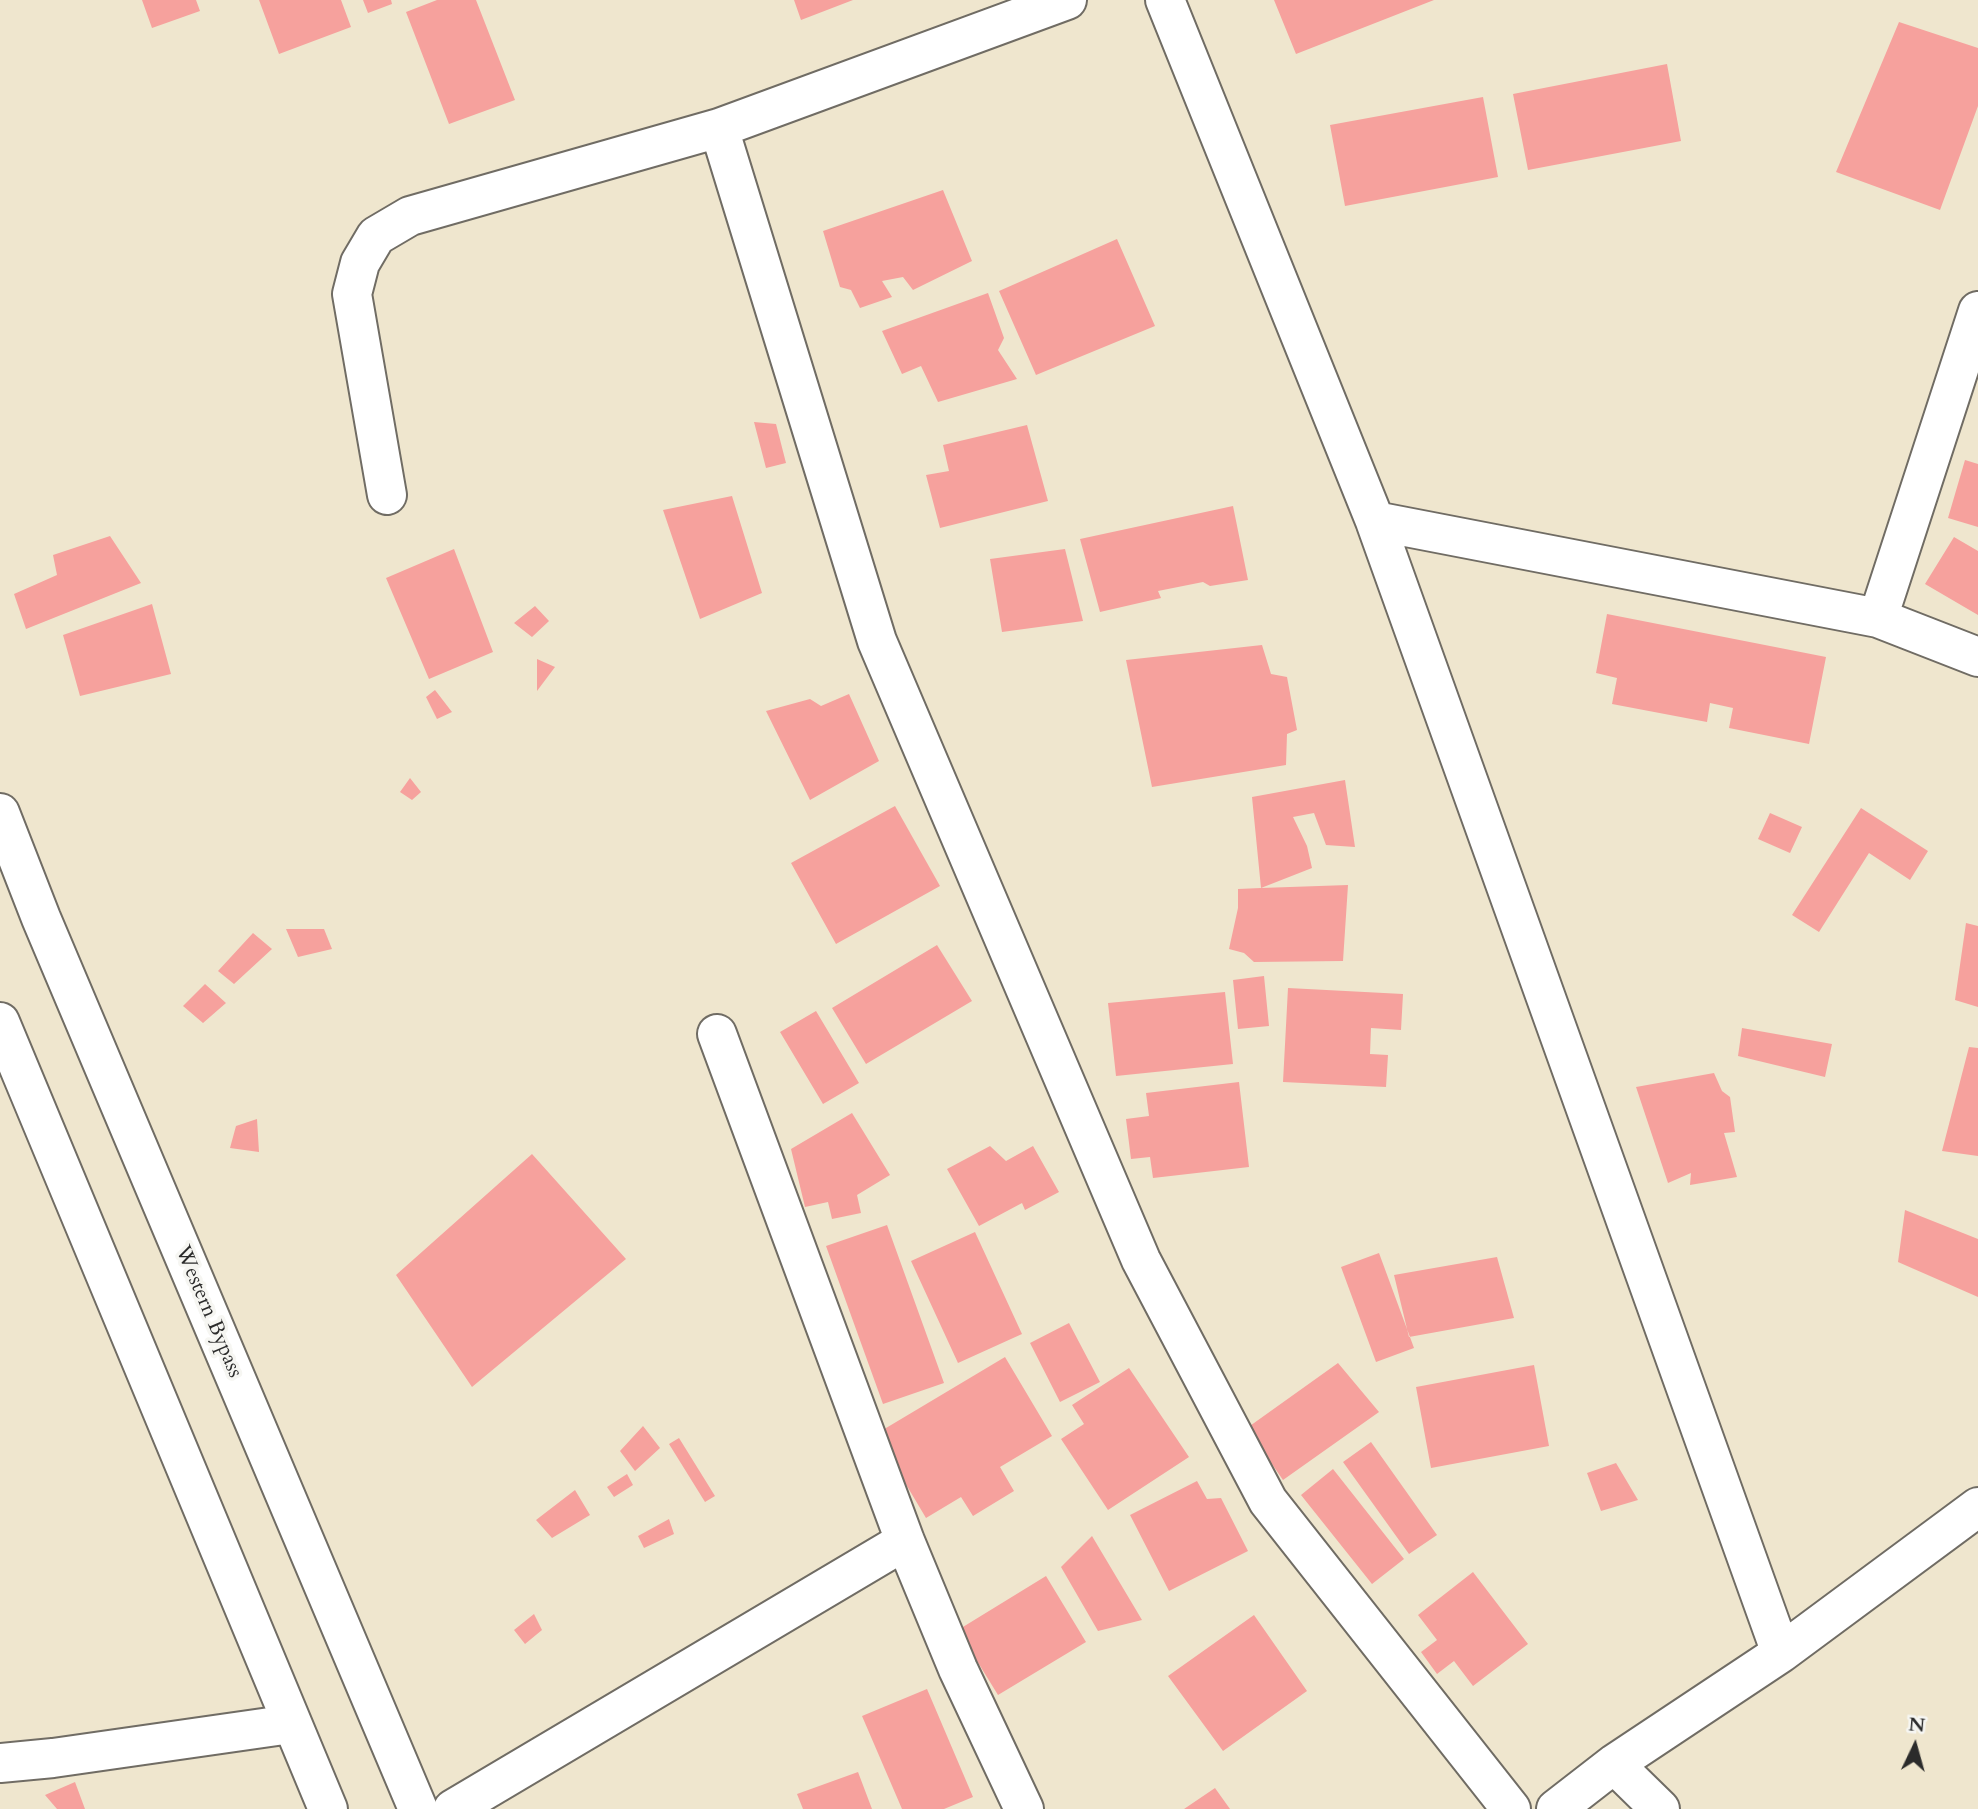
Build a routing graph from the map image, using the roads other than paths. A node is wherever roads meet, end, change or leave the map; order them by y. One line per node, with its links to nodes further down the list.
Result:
1 (1067, 0): 3 (street)
2 (1165, 0): 6 (street)
3 (719, 128): 5 (street); 22 (street)
4 (1978, 311): 7 (street)
5 (387, 495)
6 (1375, 521): 7 (street); 14 (street)
7 (1878, 618): 8 (street)
8 (1978, 657)
9 (0, 813): 19 (street, Western Bypass)
10 (0, 1022): 15 (street)
11 (717, 1034): 13 (street)
12 (1978, 1507): 14 (street)
13 (905, 1541): 20 (street); 21 (street)
14 (1781, 1653): 17 (street)
15 (291, 1724): 16 (street); 18 (street)
16 (0, 1763)
17 (1614, 1764): 23 (street); 24 (street)
18 (328, 1809)
19 (418, 1809)
20 (453, 1809)
21 (1024, 1809)
22 (1511, 1809)
23 (1556, 1809)
24 (1660, 1809)

